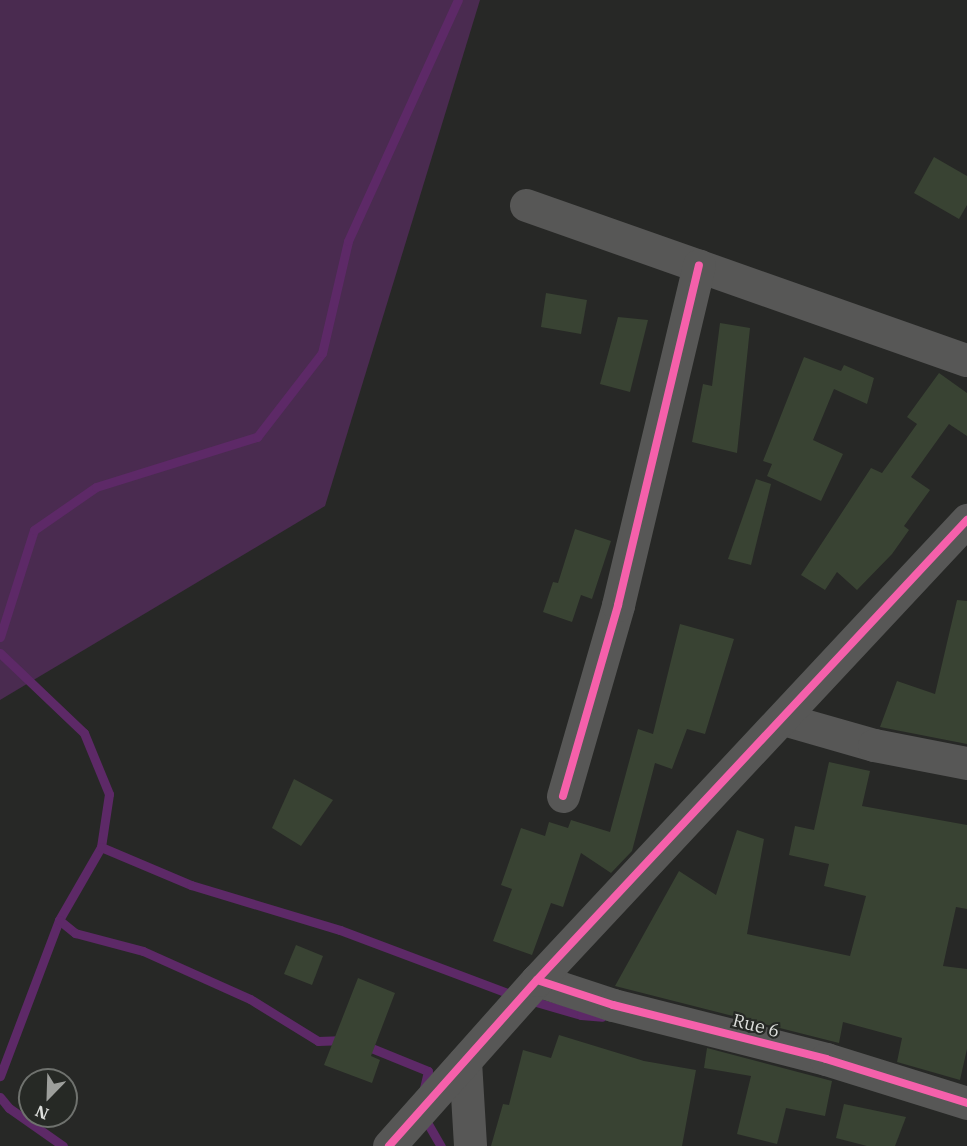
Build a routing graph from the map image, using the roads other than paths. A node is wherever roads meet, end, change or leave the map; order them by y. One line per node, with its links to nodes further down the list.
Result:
1 (526, 205): 2 (street)
2 (699, 266): 3 (street); 7 (street)
3 (967, 360)
4 (967, 520): 5 (street)
5 (783, 719): 6 (street); 8 (street)
6 (967, 763)
7 (563, 796)
8 (537, 980): 9 (street); 10 (street, Rue 6)
9 (465, 1061): 11 (street); 12 (street)
10 (967, 1103)
11 (389, 1146)
12 (470, 1146)

